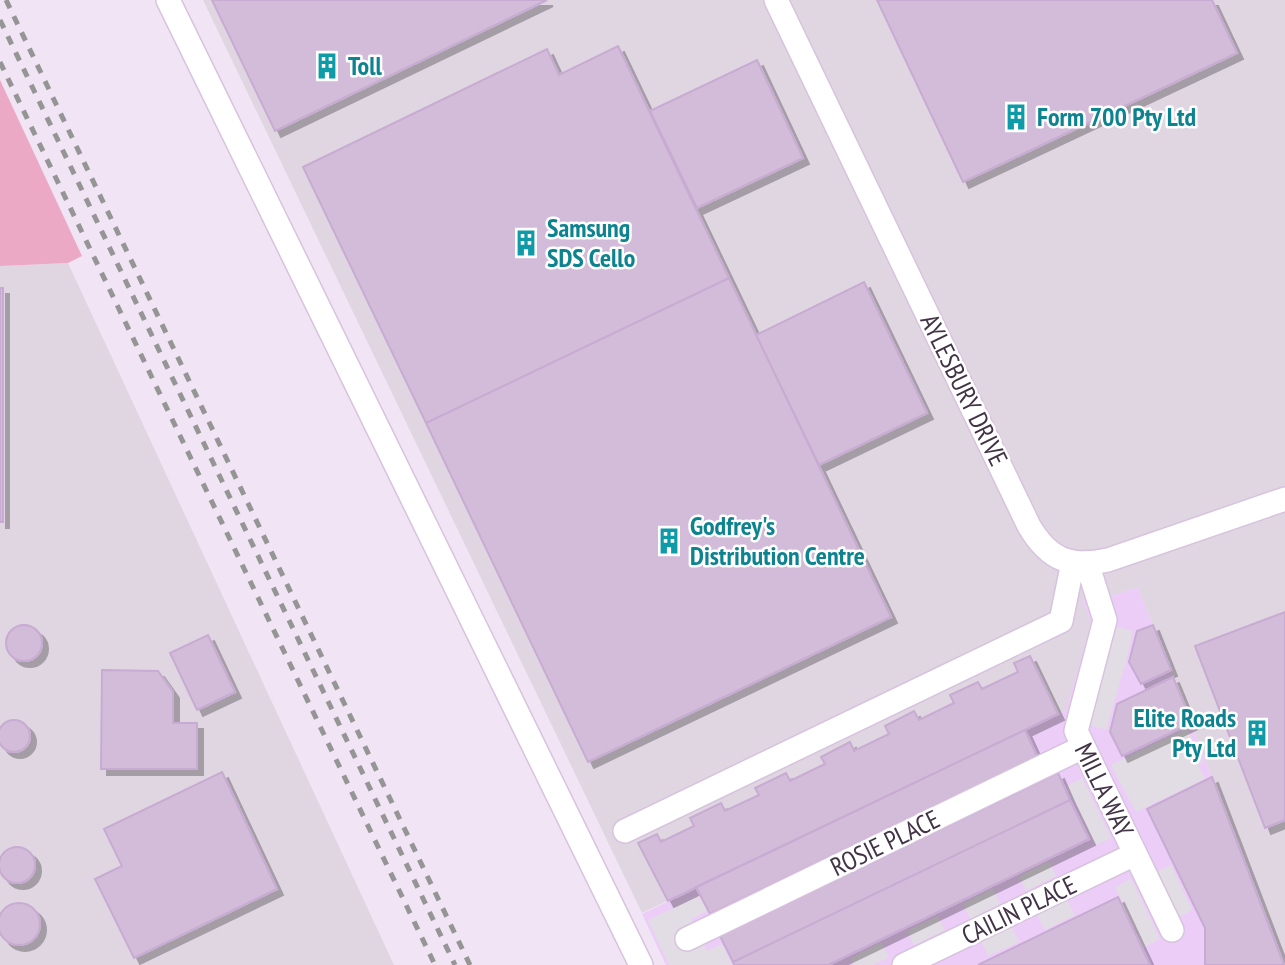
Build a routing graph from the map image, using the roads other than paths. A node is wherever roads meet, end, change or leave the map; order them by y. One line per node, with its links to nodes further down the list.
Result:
1 (168, 0): 10 (street)
2 (775, 0): 4 (street, AYLESBURY DRIVE)
3 (1285, 499): 4 (street)
4 (1080, 563): 5 (street, MILLA WAY); 6 (street)
5 (1083, 747): 7 (street, MILLA WAY); 9 (street, ROSIE PLACE)
6 (625, 831)
7 (1135, 854): 8 (street, MILLA WAY); 11 (street, CAILIN PLACE)
8 (1172, 930)
9 (687, 939)
10 (641, 965)
11 (904, 965)

